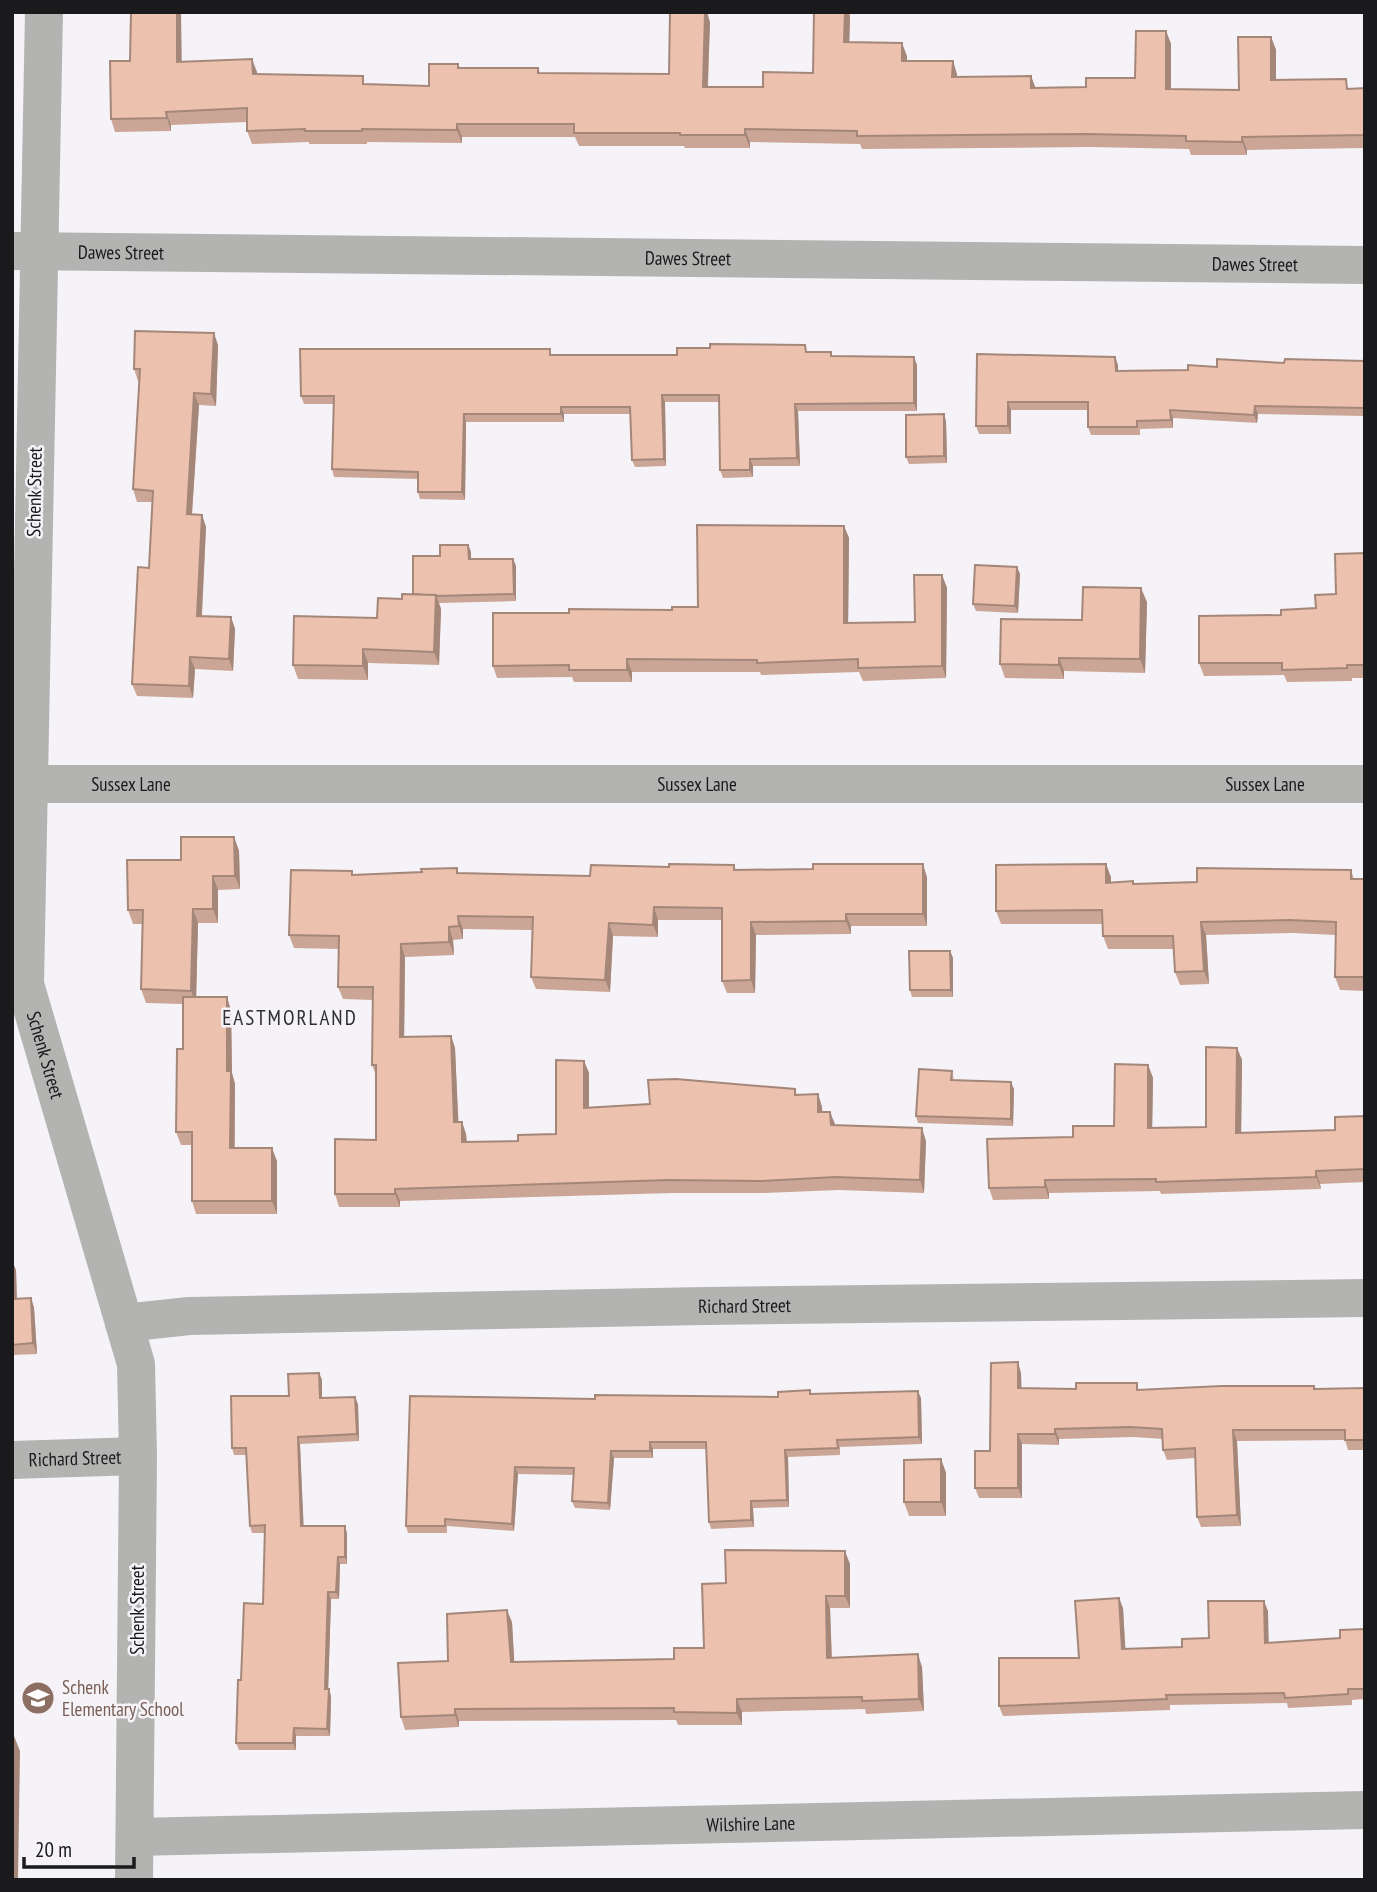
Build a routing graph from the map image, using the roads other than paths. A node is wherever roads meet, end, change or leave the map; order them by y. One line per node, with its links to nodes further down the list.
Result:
1 (44, 12): 2 (street, Schenk Street)
2 (25, 251): 3 (street, Dawes Street); 4 (street, Schenk Street)
3 (1365, 265)
4 (29, 784): 5 (street, Sussex Lane); 7 (street, Schenk Street)
5 (1365, 784)
6 (1365, 1298): 7 (street, Richard Street)
7 (124, 1323): 8 (street, Schenk Street)
8 (138, 1456): 9 (street, Richard Street); 11 (street, Schenk Street)
9 (12, 1460)
10 (1365, 1810): 11 (street, Wilshire Lane)
11 (135, 1837): 12 (street, Schenk Street)
12 (134, 1880)

